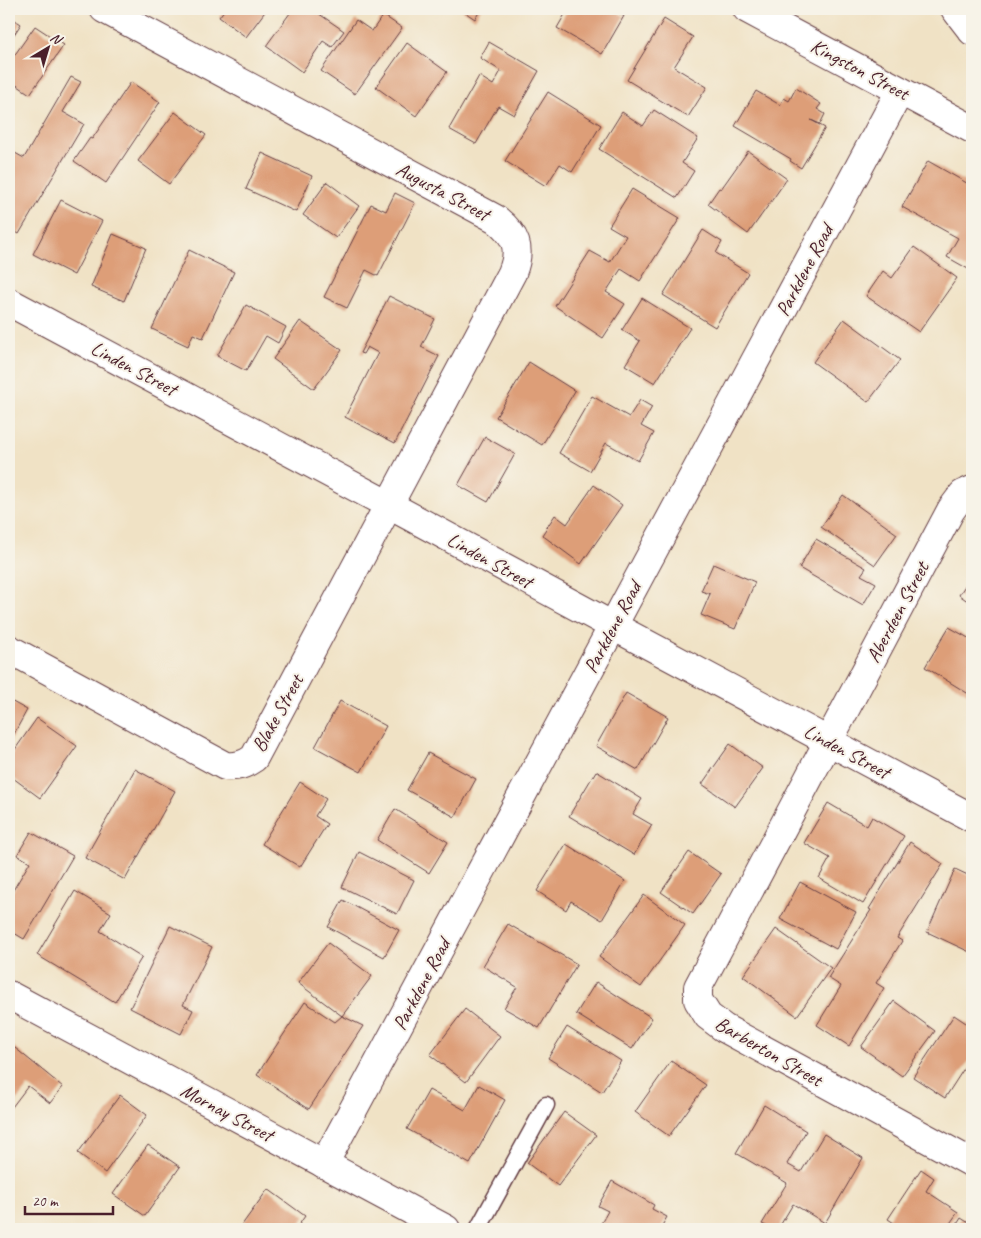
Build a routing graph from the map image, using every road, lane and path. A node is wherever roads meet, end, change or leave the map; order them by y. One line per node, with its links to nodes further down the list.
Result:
1 (104, 9): 9 (street, Augusta Street)
2 (747, 9): 5 (street, Kingston Street)
3 (955, 9): 4 (street)
4 (972, 31)
5 (900, 91): 6 (street, Kingston Street); 10 (street, Parkdene Road)
6 (972, 129)
7 (9, 302): 9 (street, Linden Street)
8 (972, 490): 12 (street, Aberdeen Street)
9 (389, 505): 10 (street, Linden Street); 11 (street, Blake Street)
10 (612, 626): 12 (street, Linden Street); 17 (street, Parkdene Road)
11 (9, 650)
12 (829, 741): 13 (street, Linden Street); 16 (street, Barberton Street)
13 (972, 818)
14 (9, 995): 17 (street, Mornay Street)
15 (546, 1104): 19 (lane)
16 (972, 1163)
17 (324, 1164): 18 (street, Mornay Street)
18 (446, 1229)
19 (478, 1229)

